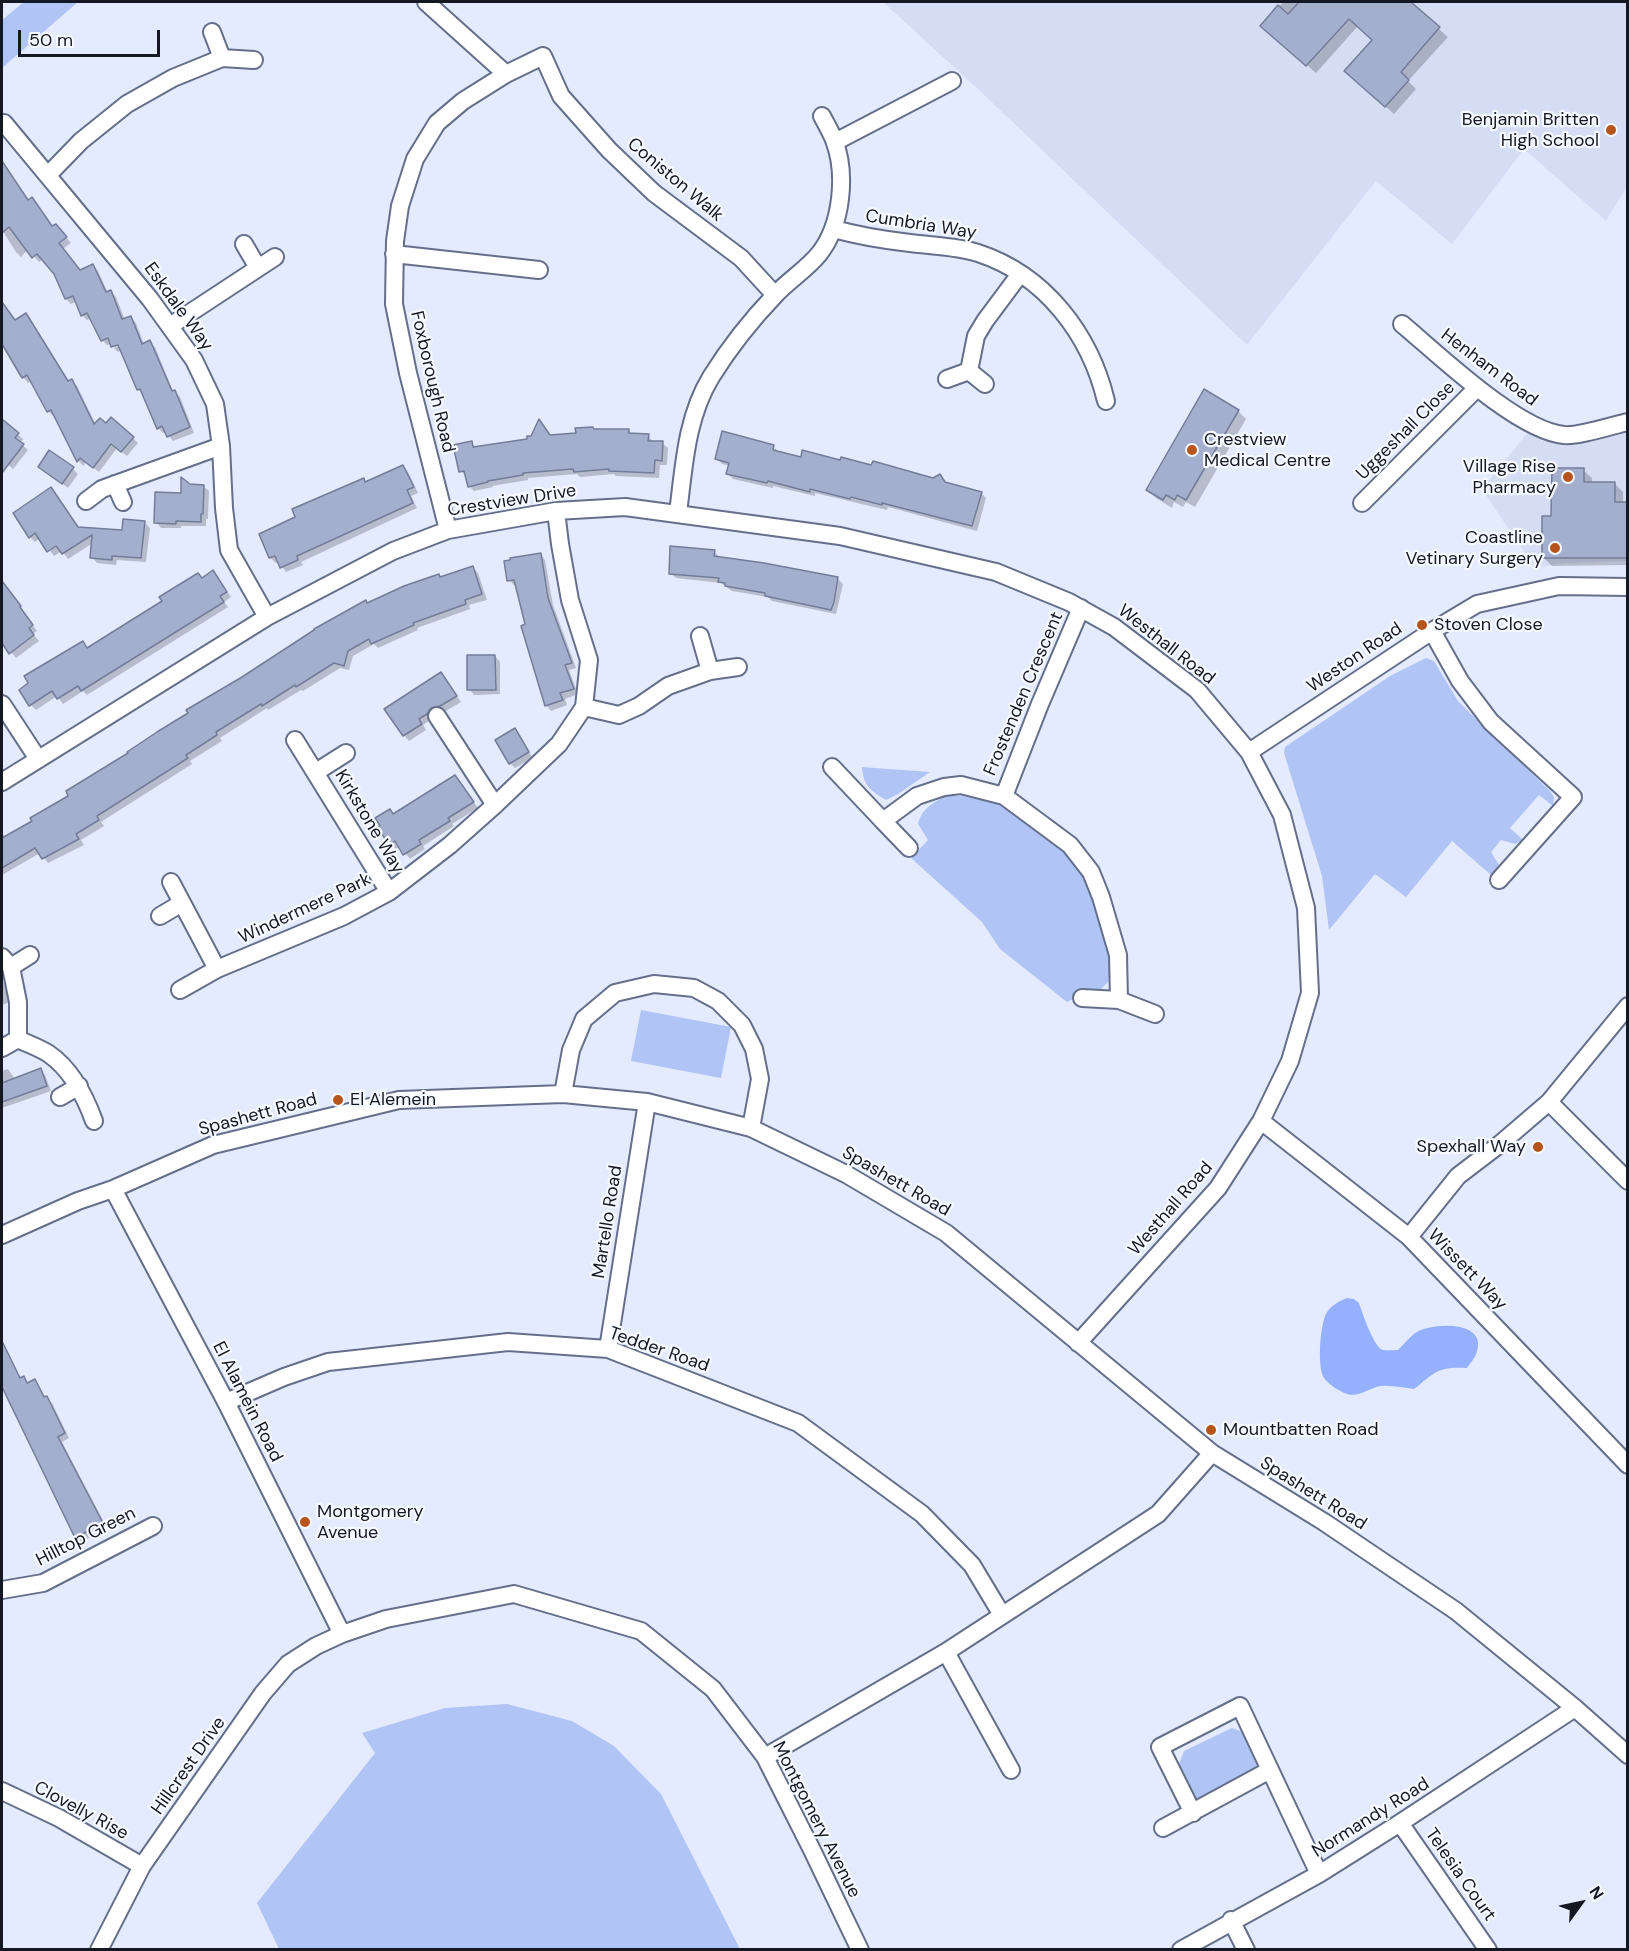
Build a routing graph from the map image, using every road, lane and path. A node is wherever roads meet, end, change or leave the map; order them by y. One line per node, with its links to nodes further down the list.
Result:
1 (426, 2): 6 (street)
2 (212, 32): 4 (street)
3 (543, 56): 6 (street, Foxborough Road); 19 (street, Coniston Walk)
4 (222, 58): 5 (street); 11 (street)
5 (254, 60)
6 (506, 74): 14 (street, Foxborough Road)
7 (952, 81): 10 (street)
8 (822, 116): 10 (street)
9 (4, 123): 11 (street, Eskdale Way)
10 (835, 142): 12 (street)
11 (49, 174): 21 (street, Eskdale Way)
12 (834, 229): 18 (street, Cumbria Way); 19 (street)
13 (244, 244): 16 (street)
14 (394, 255): 17 (street); 35 (street, Foxborough Road)
15 (275, 258): 16 (street)
16 (258, 268): 21 (street)
17 (538, 270)
18 (1020, 274): 22 (street); 26 (street, Cumbria Way)
19 (775, 295): 34 (street)
20 (1402, 324): 25 (street, Henham Road)
21 (170, 326): 28 (street, Eskdale Way)
22 (969, 371): 23 (street); 24 (street)
23 (947, 379)
24 (985, 384)
25 (1478, 388): 27 (street, Henham Road); 32 (street, Uggeshall Close)
26 (1106, 401)
27 (1628, 422)
28 (221, 446): 29 (street); 38 (street, Eskdale Way)
29 (115, 484): 30 (street); 31 (street)
30 (86, 501)
31 (123, 502)
32 (1362, 503)
33 (556, 511): 34 (street, Crestview Drive); 35 (street, Crestview Drive); 44 (street, Windermere Park)
34 (678, 513): 37 (street, Crestview Drive)
35 (448, 530): 38 (street, Crestview Drive)
36 (1628, 587): 39 (street, Weston Road)
37 (1081, 608): 47 (street, Westhall Road); 53 (street, Frostenden Crescent)
38 (267, 616): 49 (street, Crestview Drive)
39 (1432, 631): 47 (street, Weston Road); 57 (street)
40 (700, 636): 42 (street)
41 (738, 667): 42 (street)
42 (710, 670): 44 (street)
43 (2, 704): 49 (street)
44 (584, 707): 54 (street, Windermere Park)
45 (436, 716): 54 (street)
46 (295, 740): 51 (street, Kirkstone Way)
47 (1249, 752): 78 (street, Westhall Road)
48 (346, 753): 51 (street, Kirkstone Way)
49 (38, 759): 52 (street, Crestview Drive)
50 (832, 767): 55 (street)
51 (316, 772): 59 (street, Kirkstone Way)
52 (2, 782)
53 (1004, 796): 55 (street, Frostenden Crescent); 67 (street, Frostenden Crescent)
54 (495, 805): 59 (street, Windermere Park)
55 (883, 821): 56 (street)
56 (909, 848)
57 (1499, 880)
58 (171, 882): 60 (street)
59 (389, 892): 64 (street, Windermere Park)
60 (182, 903): 61 (street); 64 (street)
61 (160, 916)
62 (30, 955): 63 (street)
63 (6, 962): 70 (street)
64 (217, 969): 65 (street, Windermere Park)
65 (180, 990)
66 (1082, 998): 67 (street)
67 (1119, 1000): 69 (street)
68 (1628, 1006): 76 (street)
69 (1155, 1014)
70 (18, 1040): 71 (street); 72 (street)
71 (2, 1048)
72 (79, 1086): 74 (street); 77 (street)
73 (563, 1094): 75 (street, Spashett Road); 79 (street); 81 (street, Spashett Road)
74 (60, 1097)
75 (647, 1102): 79 (street, Spashett Road); 85 (street, Martello Road)
76 (1549, 1102): 80 (street); 83 (street)
77 (94, 1121)
78 (1261, 1121): 83 (street, Wissett Way); 84 (street, Westhall Road)
79 (751, 1128): 84 (street, Spashett Road)
80 (1628, 1181)
81 (113, 1189): 82 (street, Spashett Road); 86 (street, El Alamein Road)
82 (2, 1235)
83 (1409, 1237): 88 (street, Wissett Way)
84 (1078, 1343): 87 (street, Spashett Road)
85 (608, 1349): 86 (street, Tedder Road); 91 (street, Tedder Road)
86 (226, 1402): 92 (street, El Alamein Road)
87 (1212, 1453): 91 (street); 94 (street, Spashett Road)
88 (1628, 1466)
89 (153, 1526): 90 (street, Hilltop Green)
90 (2, 1590)
91 (1002, 1615): 93 (street)
92 (342, 1634): 96 (street, Montgomery Avenue); 103 (street, Hillcrest Drive)
93 (946, 1652): 96 (street); 97 (street)
94 (1575, 1708): 95 (street, Spashett Road); 101 (street, Normandy Road)
95 (1628, 1755)
96 (765, 1757): 107 (street, Montgomery Avenue)
97 (1011, 1770)
98 (1269, 1770): 100 (street); 100 (street); 104 (street)
99 (2, 1791): 103 (street, Clovelly Rise)
100 (1192, 1813): 102 (street)
101 (1400, 1823): 104 (street, Normandy Road); 110 (street, Telesia Court)
102 (1163, 1828)
103 (142, 1866): 106 (street, Hillcrest Drive)
104 (1319, 1874): 105 (street, Normandy Road)
105 (1231, 1920): 108 (street, Normandy Road); 109 (street)
106 (99, 1950)
107 (860, 1950)
108 (1181, 1950)
109 (1246, 1950)
110 (1488, 1950)

